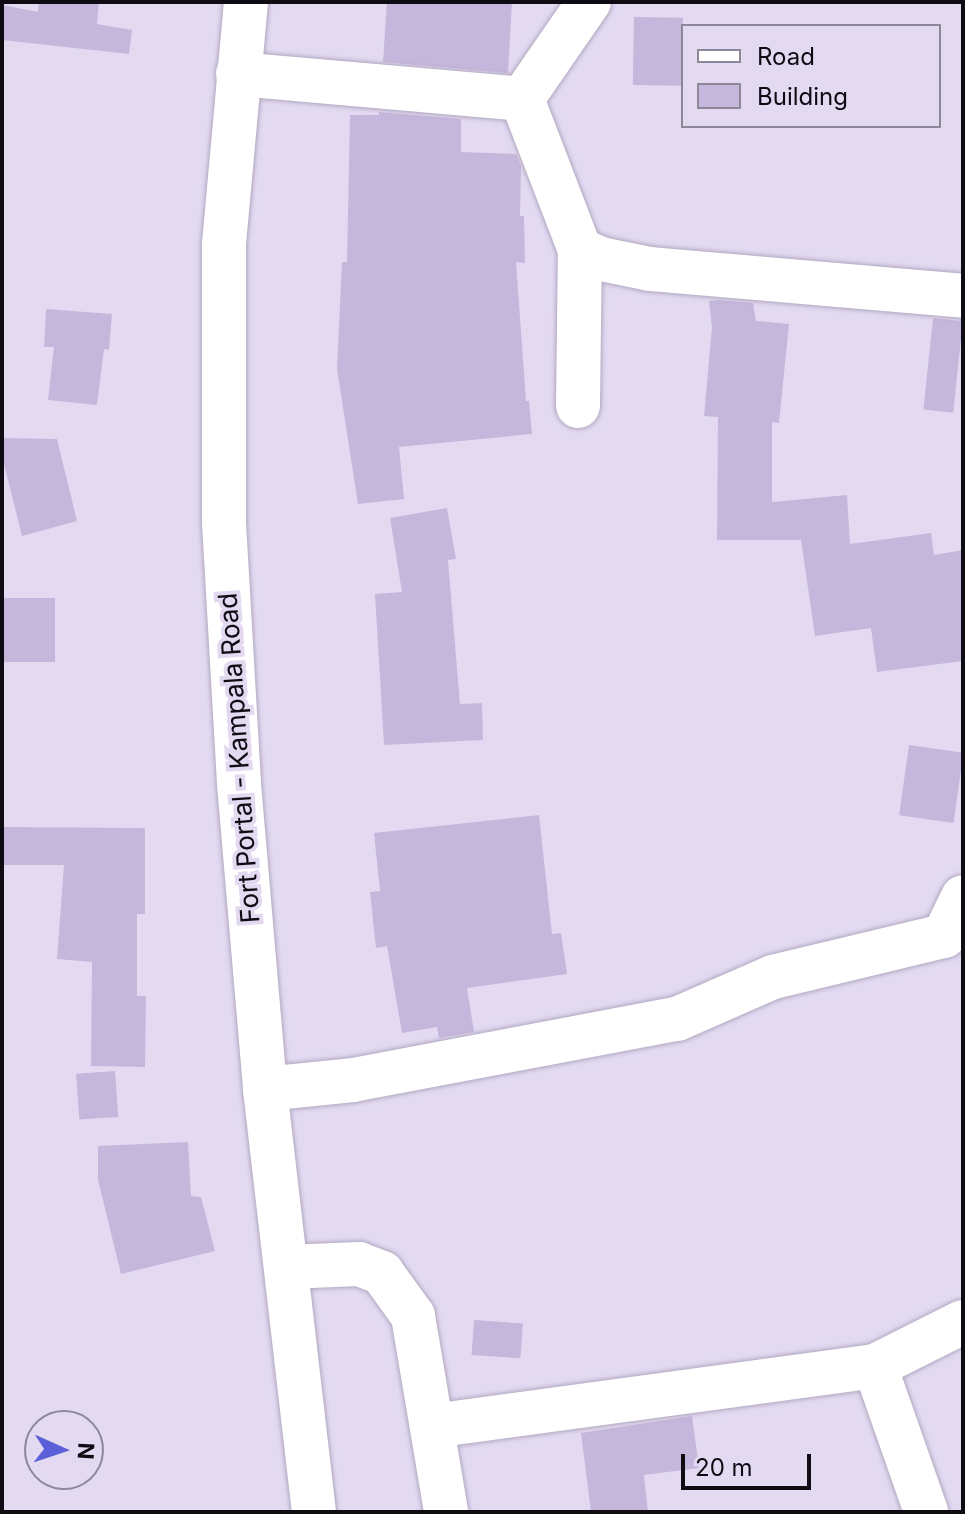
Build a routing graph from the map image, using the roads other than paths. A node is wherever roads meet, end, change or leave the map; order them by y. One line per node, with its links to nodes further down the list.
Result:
1 (246, 2): 3 (street, Fort Portal - Kampala Road)
2 (589, 2): 4 (street)
3 (238, 74): 4 (street); 9 (street, Fort Portal - Kampala Road)
4 (522, 99): 5 (street)
5 (580, 250): 6 (street); 7 (street)
6 (963, 296)
7 (578, 406)
8 (963, 897): 9 (street)
9 (265, 1089): 10 (street, Fort Portal - Kampala Road)
10 (286, 1267): 13 (street); 14 (street, Fort Portal - Kampala Road)
11 (963, 1322): 12 (street)
12 (875, 1366): 13 (street); 16 (street)
13 (432, 1426): 15 (street)
14 (314, 1512)
15 (446, 1512)
16 (926, 1512)

